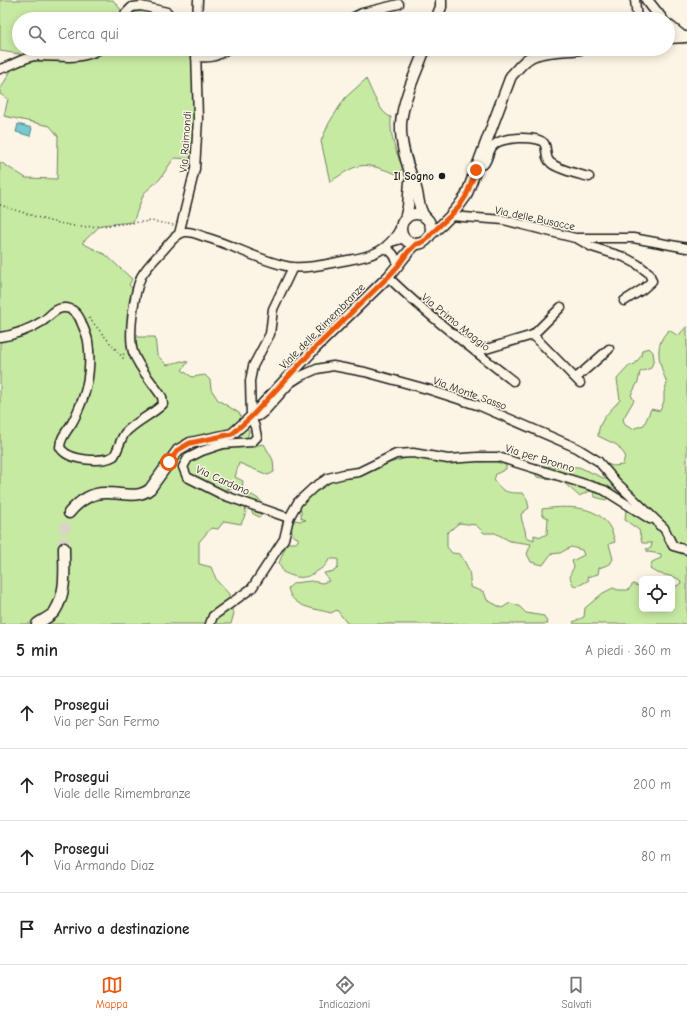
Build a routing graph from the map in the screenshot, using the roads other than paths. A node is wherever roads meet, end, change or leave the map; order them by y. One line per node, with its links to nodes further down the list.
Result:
1 (198, 0): 8 (street)
2 (635, 0): 11 (street)
3 (647, 0): 12 (main road)
4 (443, 2): 10 (main road)
5 (399, 4): 9 (street)
6 (127, 12): 7 (street)
7 (167, 12)
8 (197, 12)
9 (366, 12)
10 (439, 12)
11 (636, 12)
12 (656, 12)
13 (675, 29): 14 (main road)
14 (684, 35)
15 (34, 56): 17 (street)
16 (34, 56): 23 (street)
17 (82, 56)
18 (196, 56): 30 (street, Via Raimondi)
19 (204, 56): 20 (street)
20 (215, 56)
21 (422, 56): 25 (main road)
22 (534, 56): 24 (main road)
23 (0, 69)
24 (478, 164): 26 (street); 27 (main road)
25 (410, 172): 28 (main road); 29 (main road)
26 (589, 177)
27 (450, 216): 31 (main road); 32 (street, Via delle Busacce)
28 (425, 217): 29 (main road); 31 (main road)
29 (403, 223): 33 (street); 34 (main road)
30 (179, 234): 38 (street); 43 (street)
31 (431, 234): 34 (main road)
32 (575, 238): 36 (street, Via delle Busacce); 40 (street)
33 (391, 242): 34 (street); 35 (street)
34 (409, 244): 37 (main road, Viale delle Rimembranze)
35 (384, 248): 37 (street); 38 (street)
36 (687, 248)
37 (398, 266): 39 (main road, Viale delle Rimembranze)
38 (293, 267): 47 (street, Via Cardano)
39 (388, 277): 45 (street, Via Primo Maggio); 47 (main road, Viale delle Rimembranze)
40 (624, 301)
41 (561, 307): 42 (street)
42 (532, 335): 44 (street); 45 (street)
43 (0, 337)
44 (609, 349)
45 (476, 352): 46 (street, Via Primo Maggio)
46 (513, 381)
47 (251, 417): 48 (main road, Viale delle Rimembranze); 49 (street, Via Cardano); 50 (street, Via Monte Sasso)
48 (69, 513)
49 (290, 518): 50 (street, Via per Bronno); 54 (street)
50 (664, 528): 52 (street)
51 (64, 548): 53 (main road)
52 (687, 550)
53 (37, 624)
54 (210, 624)

